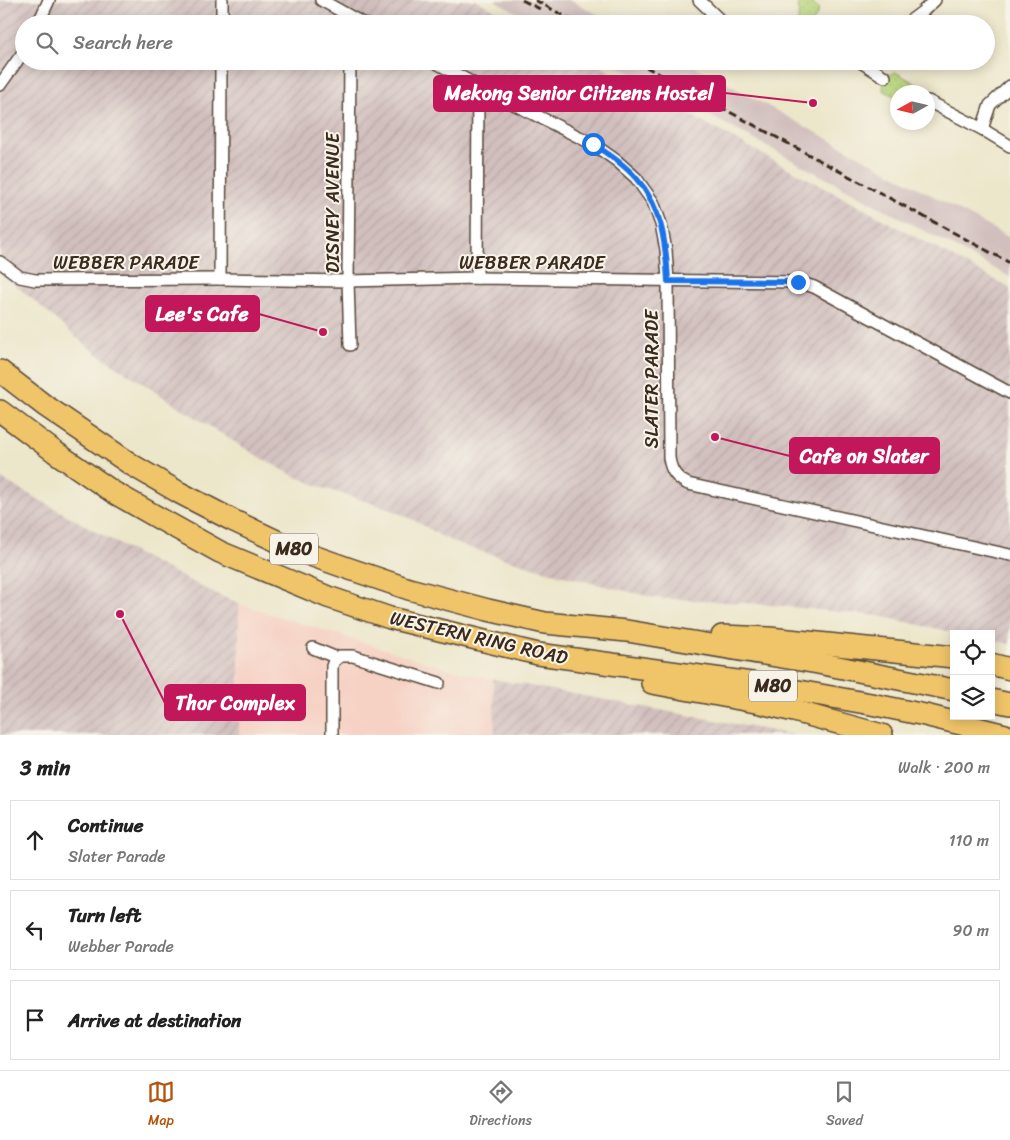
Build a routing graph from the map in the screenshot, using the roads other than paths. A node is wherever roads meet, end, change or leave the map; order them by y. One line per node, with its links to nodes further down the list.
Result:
1 (49, 0): 6 (street)
2 (222, 0): 7 (street)
3 (321, 0): 8 (street)
4 (699, 0): 9 (street)
5 (935, 0): 10 (street)
6 (42, 15)
7 (222, 15)
8 (344, 15)
9 (715, 15)
10 (918, 15)
11 (15, 64): 17 (street)
12 (221, 70): 25 (street)
13 (350, 70): 26 (street, DISNEY AVENUE)
14 (449, 70): 18 (street, SLATER PARADE)
15 (878, 70): 16 (street)
16 (885, 77)
17 (0, 85)
18 (478, 86): 24 (street); 27 (street, SLATER PARADE)
19 (1010, 86): 21 (street)
20 (935, 105): 21 (street)
21 (982, 129): 22 (street)
22 (1010, 146)
23 (0, 262): 25 (street, WEBBER PARADE)
24 (477, 278): 26 (street, WEBBER PARADE); 27 (street, WEBBER PARADE)
25 (220, 279): 26 (street, WEBBER PARADE)
26 (348, 281): 28 (street, DISNEY AVENUE)
27 (668, 281): 31 (street, WEBBER PARADE); 34 (street, SLATER PARADE)
28 (350, 345)
29 (0, 356): 33 (highway)
30 (0, 371): 33 (highway, WESTERN RING ROAD / M80)
31 (1010, 393)
32 (3, 413): 37 (highway, WESTERN RING ROAD / M80)
33 (132, 465): 35 (highway, WESTERN RING ROAD / M80)
34 (1010, 556)
35 (627, 631): 38 (highway); 43 (highway, WESTERN RING ROAD / M80)
36 (313, 648): 39 (street)
37 (538, 654): 47 (highway); 48 (highway, WESTERN RING ROAD / M80)
38 (950, 657)
39 (337, 658): 42 (street); 46 (street)
40 (995, 665): 41 (highway)
41 (1010, 669)
42 (439, 683)
43 (950, 689)
44 (995, 701): 45 (highway)
45 (1010, 704)
46 (332, 735)
47 (882, 735)
48 (1005, 735)

